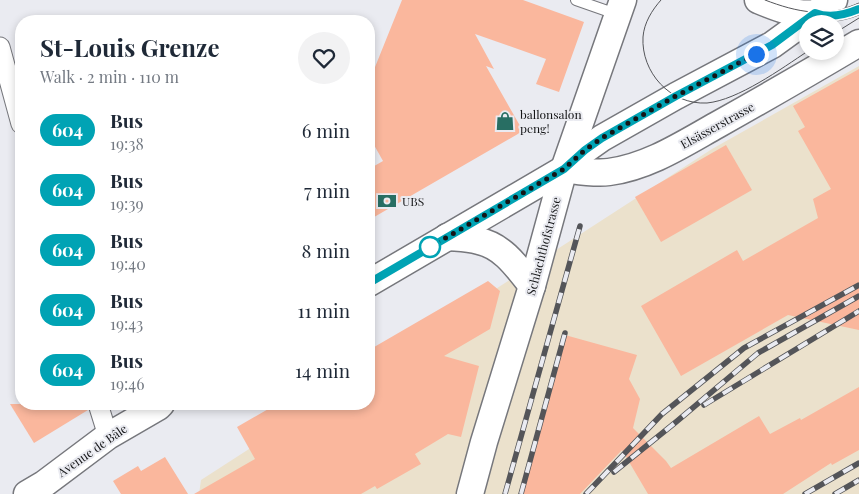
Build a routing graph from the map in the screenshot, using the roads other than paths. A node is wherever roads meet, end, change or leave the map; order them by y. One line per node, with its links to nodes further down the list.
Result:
1 (576, 0): 3 (lane)
2 (758, 0): 4 (main road)
3 (620, 7): 9 (main road, Schlachthofstrasse)
4 (825, 7): 5 (lane); 9 (main road)
5 (859, 9)
6 (859, 43): 9 (main road, Elsässerstrasse)
7 (0, 47): 8 (street)
8 (15, 100)
9 (564, 169): 10 (main road); 12 (main road, Schlachthofstrasse)
10 (447, 237): 11 (main road); 12 (main road)
11 (375, 279)
12 (532, 286): 17 (main road, Schlachthofstrasse)
13 (100, 410): 15 (street)
14 (156, 410): 15 (main road, Avenue de Bâle)
15 (108, 436): 16 (main road, Avenue de Bâle)
16 (39, 491)
17 (470, 494)

